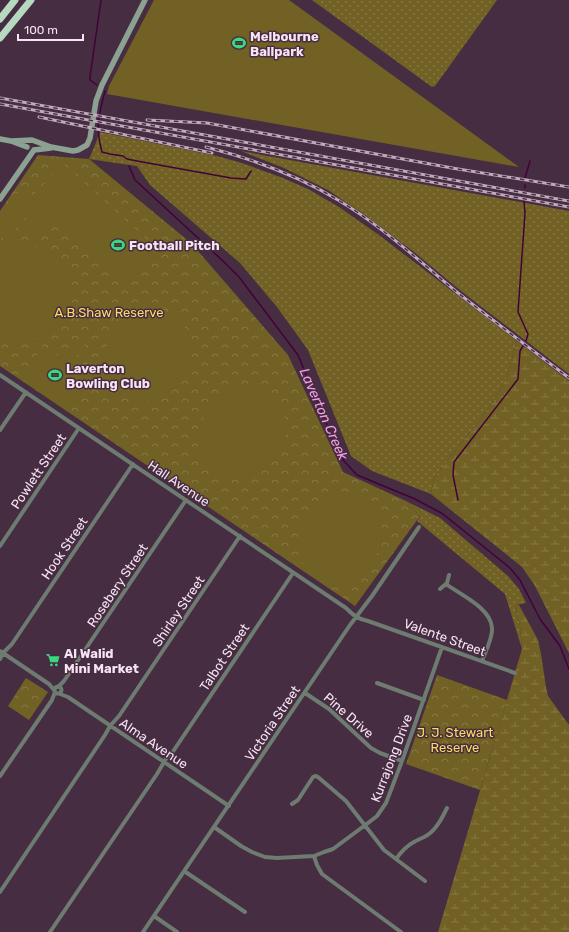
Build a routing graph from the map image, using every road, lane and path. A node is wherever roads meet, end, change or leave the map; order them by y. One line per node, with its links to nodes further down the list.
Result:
1 (15, 0): 4 (highway)
2 (31, 0): 5 (highway)
3 (145, 0): 10 (street)
4 (0, 19)
5 (0, 38)
6 (0, 139): 7 (street)
7 (11, 141): 8 (street); 9 (street)
8 (33, 141): 9 (street); 10 (street); 11 (street)
9 (27, 148): 11 (street); 12 (street)
10 (51, 148): 11 (street)
11 (34, 150): 12 (street)
12 (24, 164): 13 (street)
13 (0, 199)
14 (0, 375): 15 (street, Hall Avenue)
15 (26, 392): 16 (street, Hall Avenue); 17 (street)
16 (80, 428): 18 (street, Hall Avenue); 22 (street, Powlett Street)
17 (0, 430)
18 (133, 464): 19 (street, Hall Avenue); 29 (street, Hook Street)
19 (186, 500): 21 (street, Hall Avenue); 34 (street, Rosebery Street)
20 (419, 527): 27 (street, Victoria Street)
21 (240, 536): 23 (street, Hall Avenue); 37 (street, Shirley Street)
22 (0, 546)
23 (293, 572): 27 (street, Hall Avenue); 39 (street, Talbot Street)
24 (449, 575): 25 (street)
25 (446, 584): 26 (street); 31 (street)
26 (440, 589)
27 (357, 616): 28 (street, Valente Street); 35 (street, Victoria Street)
28 (442, 647): 31 (street, Valente Street); 36 (street, Kurrajong Drive)
29 (3, 653): 30 (street, Hook Street); 34 (street, Alma Avenue)
30 (0, 661)
31 (482, 661): 32 (street, Valente Street)
32 (515, 673)
33 (378, 683): 36 (street)
34 (58, 690): 37 (street, Alma Avenue); 40 (street, Rosebery Street)
35 (305, 692): 38 (street, Pine Drive); 42 (street, Victoria Street)
36 (424, 700): 38 (street, Kurrajong Drive)
37 (112, 726): 39 (street, Alma Avenue); 50 (street, Shirley Street)
38 (402, 761): 44 (street, Kurrajong Drive)
39 (165, 763): 42 (street, Alma Avenue); 53 (street, Talbot Street)
40 (0, 776)
41 (292, 804): 44 (street)
42 (228, 806): 45 (street, Victoria Street)
43 (447, 808): 47 (street)
44 (365, 825): 46 (street, Kurrajong Drive); 47 (street)
45 (214, 827): 46 (street, Kurrajong Drive); 48 (street, Victoria Street)
46 (314, 856): 56 (street)
47 (396, 859): 49 (street)
48 (184, 871): 51 (street); 52 (street, Victoria Street)
49 (425, 881)
50 (0, 892)
51 (245, 912)
52 (154, 916): 54 (street, Victoria Street); 55 (street)
53 (50, 932)
54 (143, 932)
55 (177, 932)
56 (401, 932)

